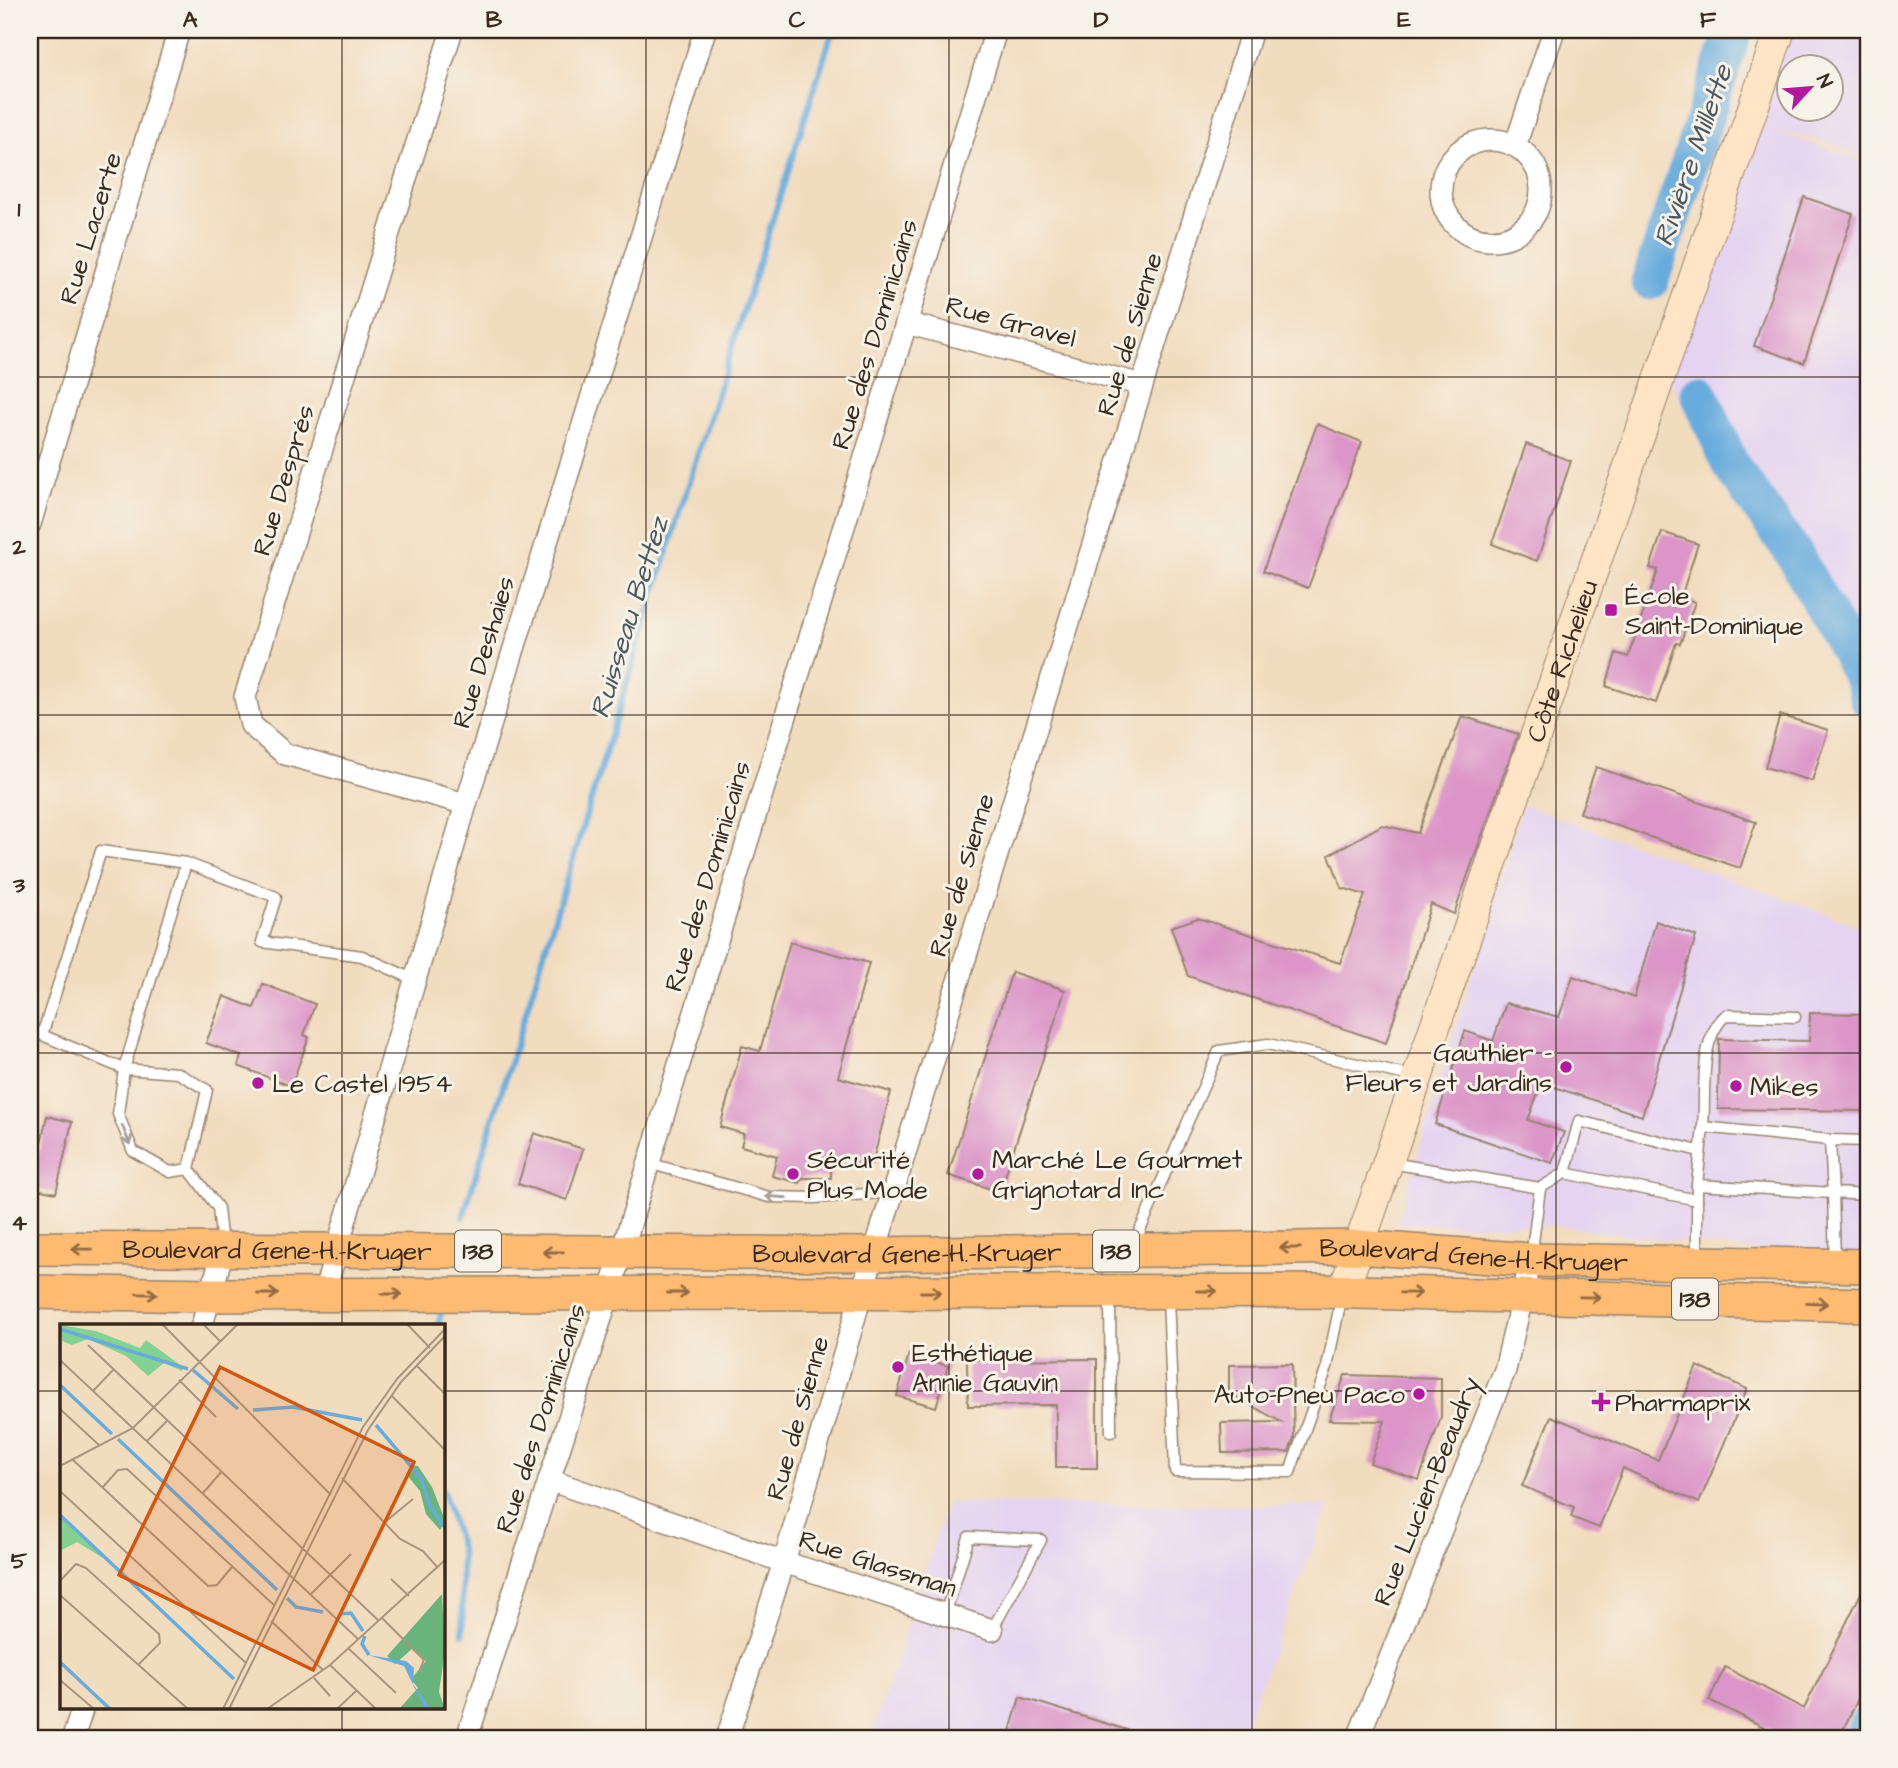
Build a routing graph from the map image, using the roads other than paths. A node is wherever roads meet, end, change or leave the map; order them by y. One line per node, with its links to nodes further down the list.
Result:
1 (179, 30): 11 (street, Rue Lacerte)
2 (452, 30): 12 (street, Rue Després)
3 (705, 30): 12 (street, Rue Deshaies)
4 (996, 30): 9 (street, Rue des Dominicains)
5 (1252, 30): 10 (street, Rue de Sienne)
6 (1554, 30): 8 (street)
7 (1780, 30): 17 (street, Côte Richelieu)
8 (1515, 146): 8 (street)
9 (906, 323): 10 (street, Rue Gravel); 22 (street, Rue des Dominicains)
10 (1142, 384): 28 (street, Rue de Sienne)
11 (30, 524)
12 (466, 804): 14 (street, Rue Deshaies)
13 (186, 863): 14 (lane); 16 (lane); 16 (lane)
14 (415, 980): 35 (street, Rue Deshaies)
15 (1795, 1017): 18 (lane)
16 (124, 1069): 24 (lane, one-way to 24); 24 (lane)
17 (1418, 1077): 23 (street, Côte Richelieu); 36 (lane)
18 (1703, 1127): 19 (lane); 21 (lane)
19 (1830, 1140): 20 (lane); 29 (lane)
20 (1868, 1140)
21 (1699, 1151): 25 (lane); 26 (lane)
22 (648, 1163): 28 (lane, one-way to 22); 37 (street, Rue des Dominicains)
23 (1389, 1163): 27 (lane); 32 (street, Côte Richelieu)
24 (189, 1169): 34 (lane)
25 (1565, 1173): 27 (lane); 31 (lane)
26 (1697, 1185): 29 (lane); 31 (lane)
27 (1541, 1188): 39 (lane)
28 (893, 1192): 38 (street, Rue de Sienne)
29 (1833, 1193): 30 (lane); 41 (lane)
30 (1868, 1195)
31 (1697, 1200): 40 (lane)
32 (1358, 1247): 36 (main road, Boulevard Gene-H.-Kruger / 138, one-way to 36); 39 (main road, Boulevard Gene-H.-Kruger / 138); 47 (street, Côte Richelieu)
33 (30, 1248): 34 (main road, Boulevard Gene-H.-Kruger / 138, one-way to 33)
34 (223, 1251): 35 (main road, Boulevard Gene-H.-Kruger / 138); 52 (street)
35 (335, 1251): 37 (main road, Boulevard Gene-H.-Kruger / 138, one-way to 35); 49 (street, Rue Deshaies)
36 (1131, 1251): 38 (main road, Boulevard Gene-H.-Kruger / 138)
37 (621, 1252): 38 (main road, Boulevard Gene-H.-Kruger / 138); 48 (street, Rue des Dominicains)
38 (874, 1254): 45 (street, Rue de Sienne)
39 (1531, 1260): 40 (main road, Boulevard Gene-H.-Kruger / 138); 50 (street, Rue Lucien-Beaudry)
40 (1697, 1261): 41 (main road, Boulevard Gene-H.-Kruger / 138)
41 (1835, 1265): 42 (main road, Boulevard Gene-H.-Kruger / 138)
42 (1868, 1266)
43 (1168, 1291): 46 (main road, Boulevard Gene-H.-Kruger / 138); 47 (main road, Boulevard Gene-H.-Kruger / 138, one-way to 47); 47 (lane)
44 (30, 1292): 52 (main road, Boulevard Gene-H.-Kruger / 138, one-way to 52)
45 (862, 1292): 46 (main road, Boulevard Gene-H.-Kruger / 138, one-way to 46); 48 (main road, Boulevard Gene-H.-Kruger / 138, one-way to 45); 55 (street, Rue de Sienne)
46 (1110, 1292): 53 (lane)
47 (1343, 1292): 50 (main road, Boulevard Gene-H.-Kruger / 138, one-way to 50)
48 (609, 1293): 49 (main road, Boulevard Gene-H.-Kruger / 138, one-way to 48); 54 (street, Rue des Dominicains)
49 (324, 1294): 52 (main road, Boulevard Gene-H.-Kruger / 138, one-way to 49)
50 (1522, 1296): 51 (main road, Boulevard Gene-H.-Kruger / 138, one-way to 51); 62 (street, Rue Lucien-Beaudry)
51 (1868, 1306)
52 (207, 1310)
53 (1111, 1432)
54 (549, 1479): 55 (street, Rue Glassman); 60 (street, Rue des Dominicains)
55 (784, 1562): 56 (street, Rue Glassman); 61 (street, Rue de Sienne)
56 (945, 1614): 57 (street, Rue Glassman); 57 (lane)
57 (992, 1630)
58 (83, 1708): 59 (street)
59 (73, 1738)
60 (467, 1738)
61 (727, 1738)
62 (1358, 1738)

